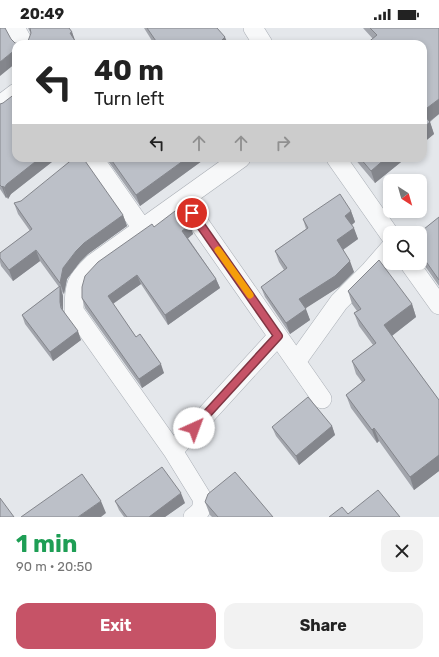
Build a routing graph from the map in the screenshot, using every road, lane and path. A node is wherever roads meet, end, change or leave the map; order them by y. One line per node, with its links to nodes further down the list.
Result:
1 (15, 28): 3 (street)
2 (253, 28): 4 (street)
3 (22, 40)
4 (260, 40)
5 (12, 96): 6 (street)
6 (0, 105)
7 (96, 162): 12 (street)
8 (235, 162): 10 (street)
9 (339, 162): 11 (street)
10 (183, 200): 12 (street); 16 (street)
11 (384, 226)
12 (142, 228): 19 (street)
13 (383, 256): 17 (street)
14 (414, 270): 15 (street)
15 (439, 305)
16 (278, 336): 17 (street); 19 (street)
17 (296, 362): 18 (street)
18 (322, 399)
19 (173, 451): 20 (street)
20 (193, 517)

